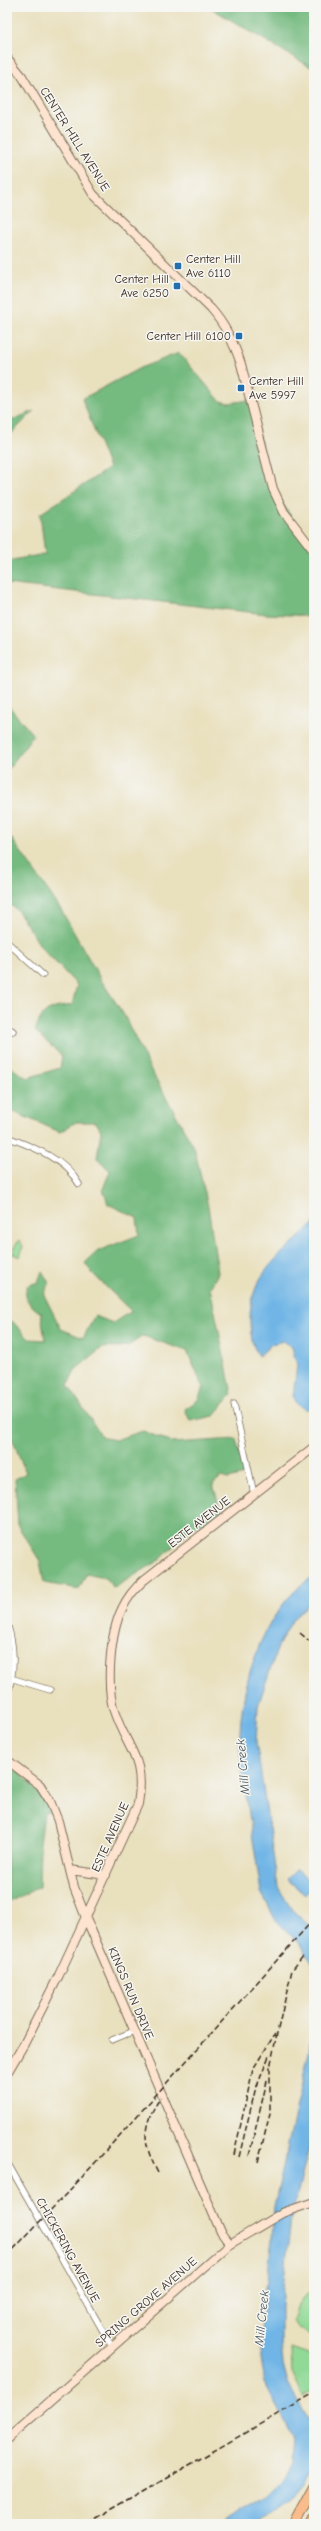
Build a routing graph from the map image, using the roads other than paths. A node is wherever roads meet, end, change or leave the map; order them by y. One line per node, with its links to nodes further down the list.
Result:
1 (7, 58): 2 (street, CENTER HILL AVENUE)
2 (314, 552)
3 (7, 942): 4 (street)
4 (42, 975)
5 (7, 1027): 6 (street)
6 (13, 1031)
7 (7, 1137): 8 (street)
8 (79, 1184)
9 (234, 1404): 11 (street)
10 (314, 1447): 11 (street, ESTE AVENUE)
11 (254, 1494): 18 (street, ESTE AVENUE)
12 (7, 1623): 13 (street)
13 (9, 1678): 14 (street); 15 (street)
14 (50, 1690)
15 (7, 1696)
16 (7, 1760): 17 (street, KINGS RUN DRIVE)
17 (70, 1870): 18 (street); 19 (street, KINGS RUN DRIVE)
18 (106, 1876): 19 (street, ESTE AVENUE)
19 (86, 1918): 20 (street, KINGS RUN DRIVE); 22 (street, ESTE AVENUE)
20 (134, 2031): 21 (street); 25 (street, KINGS RUN DRIVE)
21 (112, 2040)
22 (7, 2073)
23 (7, 2162): 26 (street, CHICKERING AVENUE)
24 (310, 2203): 25 (street, SPRING GROVE AVENUE)
25 (230, 2244): 26 (street, SPRING GROVE AVENUE)
26 (112, 2347): 27 (street, SPRING GROVE AVENUE)
27 (7, 2439)
28 (314, 2487): 30 (highway)
29 (314, 2520): 31 (highway)
30 (294, 2524)
31 (312, 2524)

